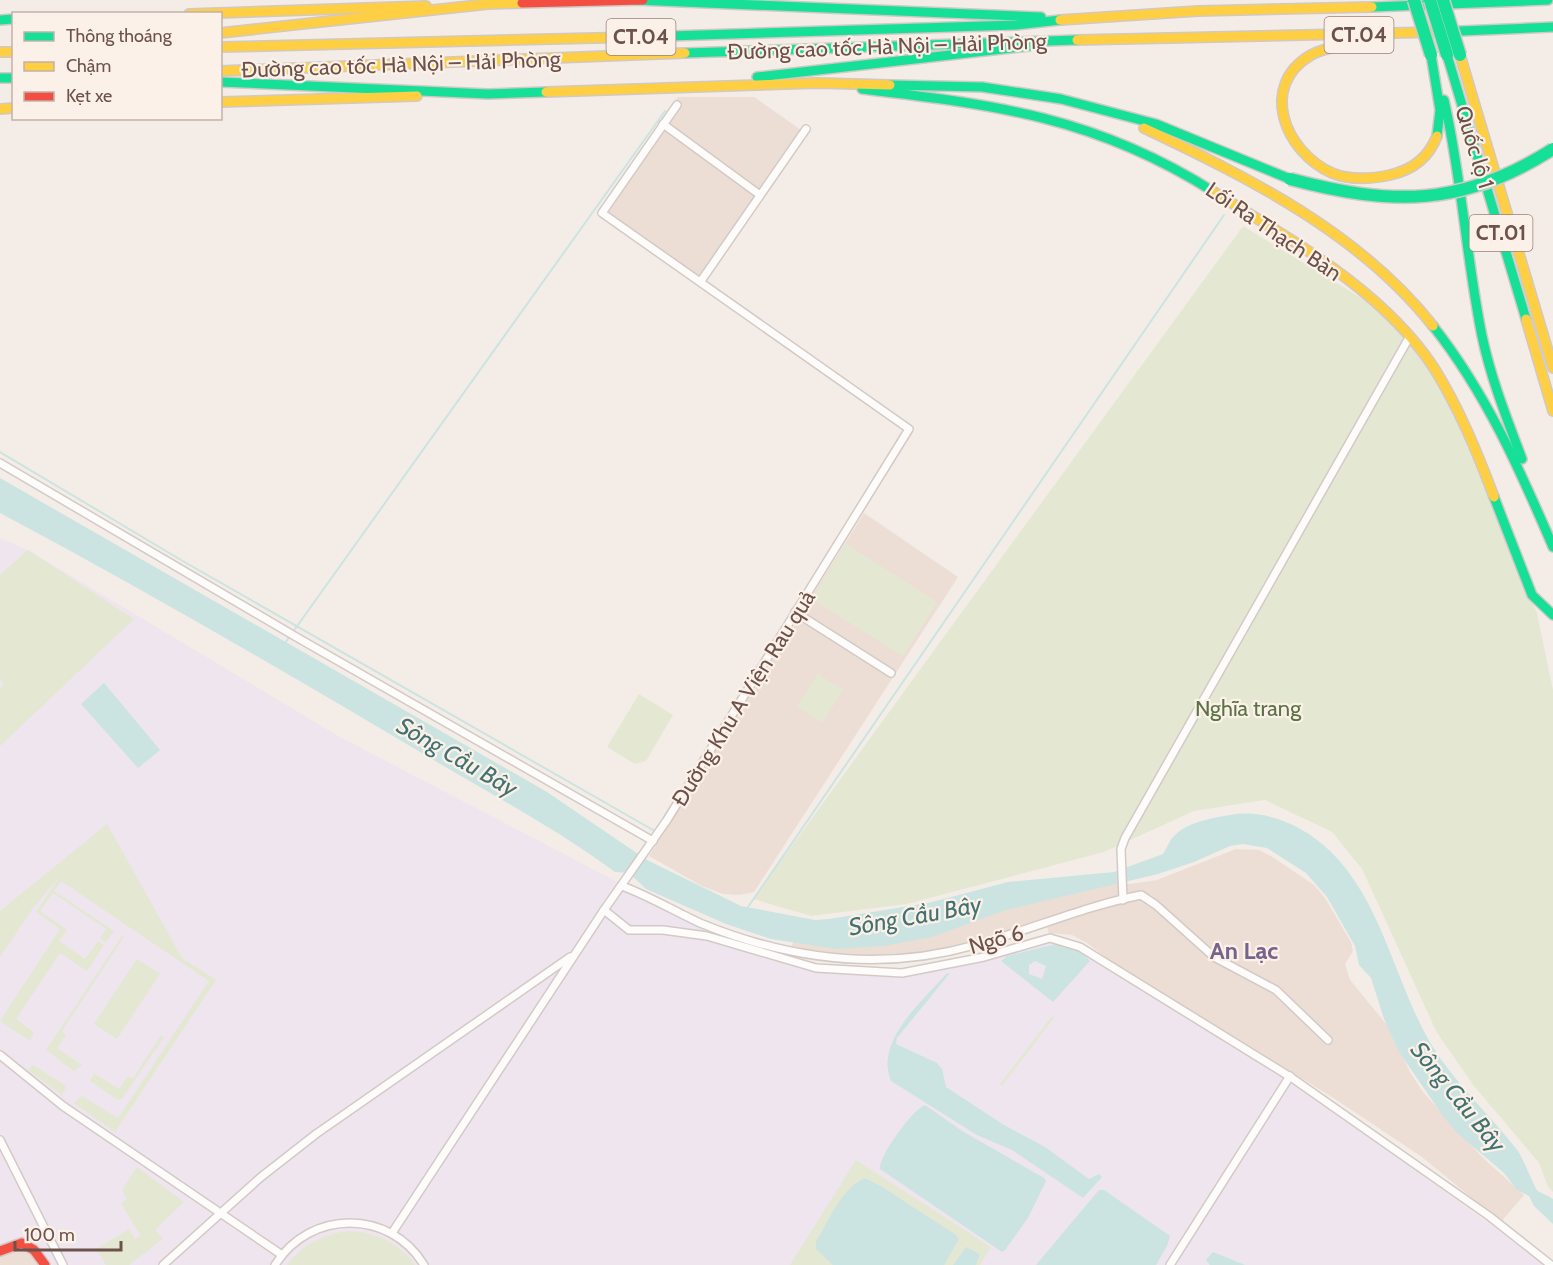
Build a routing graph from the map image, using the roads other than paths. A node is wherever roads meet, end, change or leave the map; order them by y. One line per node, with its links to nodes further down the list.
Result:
1 (636, 0): 2 (main road); 9 (main road); 11 (main road)
2 (643, 0)
3 (1334, 0): 4 (main road)
4 (1369, 0)
5 (1414, 0): 17 (main road, bridge)
6 (1430, 0): 18 (main road, CT.01, bridge)
7 (1443, 0): 18 (main road, CT.01, bridge)
8 (1548, 0): 11 (main road, Đường cao tốc Hà Nội – Hải Phòng / CT.04)
9 (488, 4): 10 (main road); 14 (main road)
10 (222, 13)
11 (1060, 19): 16 (main road, Đường cao tốc Hà Nội – Hải Phòng / CT.04)
12 (1553, 27): 13 (main road, Đường cao tốc Hà Nội – Hải Phòng / CT.04)
13 (1464, 30): 15 (main road, Đường cao tốc Hà Nội – Hải Phòng / CT.04); 17 (main road)
14 (222, 33)
15 (1059, 41): 19 (main road, Đường cao tốc Hà Nội – Hải Phòng / CT.04); 22 (main road)
16 (222, 47)
17 (1431, 55): 36 (main road)
18 (1453, 55): 33 (main road, Quốc lộ 1 / CT.01); 34 (main road, Quốc lộ 1 / CT.01)
19 (222, 71)
20 (222, 82): 23 (main road)
21 (818, 83): 22 (main road); 26 (main road); 32 (main road, Lối Ra Thạch Bàn)
22 (675, 86): 23 (main road)
23 (488, 94): 24 (main road)
24 (222, 102)
25 (676, 105): 27 (street)
26 (1111, 111): 29 (main road, bridge); 37 (main road)
27 (663, 124): 30 (street); 31 (street)
28 (806, 129): 30 (street)
29 (1553, 149)
30 (760, 195): 31 (street)
31 (700, 281): 38 (street, Đường Khu A Viện Rau quả)
32 (1410, 336): 39 (main road, Lối Ra Thạch Bàn); 43 (street)
33 (1553, 368)
34 (1553, 411)
35 (0, 463): 41 (street)
36 (1553, 541)
37 (1553, 547)
38 (795, 612): 40 (street); 41 (street, Đường Khu A Viện Rau quả)
39 (1552, 615)
40 (891, 673)
41 (653, 842): 42 (street, Đường Khu A Viện Rau quả)
42 (623, 885): 43 (street, Ngõ 6); 44 (street, Đường Khu A Viện Rau quả)
43 (1123, 897): 46 (street, Ngõ 6)
44 (604, 909): 45 (street, Đường Khu A Viện Rau quả); 48 (street)
45 (574, 954): 50 (street); 51 (street, Đường Khu A Viện Rau quả)
46 (1328, 1040)
47 (0, 1055): 50 (street)
48 (1290, 1076): 59 (street); 60 (street)
49 (0, 1140): 55 (street)
50 (221, 1213): 53 (street); 56 (street)
51 (392, 1233): 53 (street); 58 (street)
52 (0, 1251): 54 (main road)
53 (282, 1254): 57 (street)
54 (45, 1265)
55 (63, 1265)
56 (163, 1265)
57 (275, 1265)
58 (424, 1265)
59 (1170, 1265)
60 (1551, 1265)

